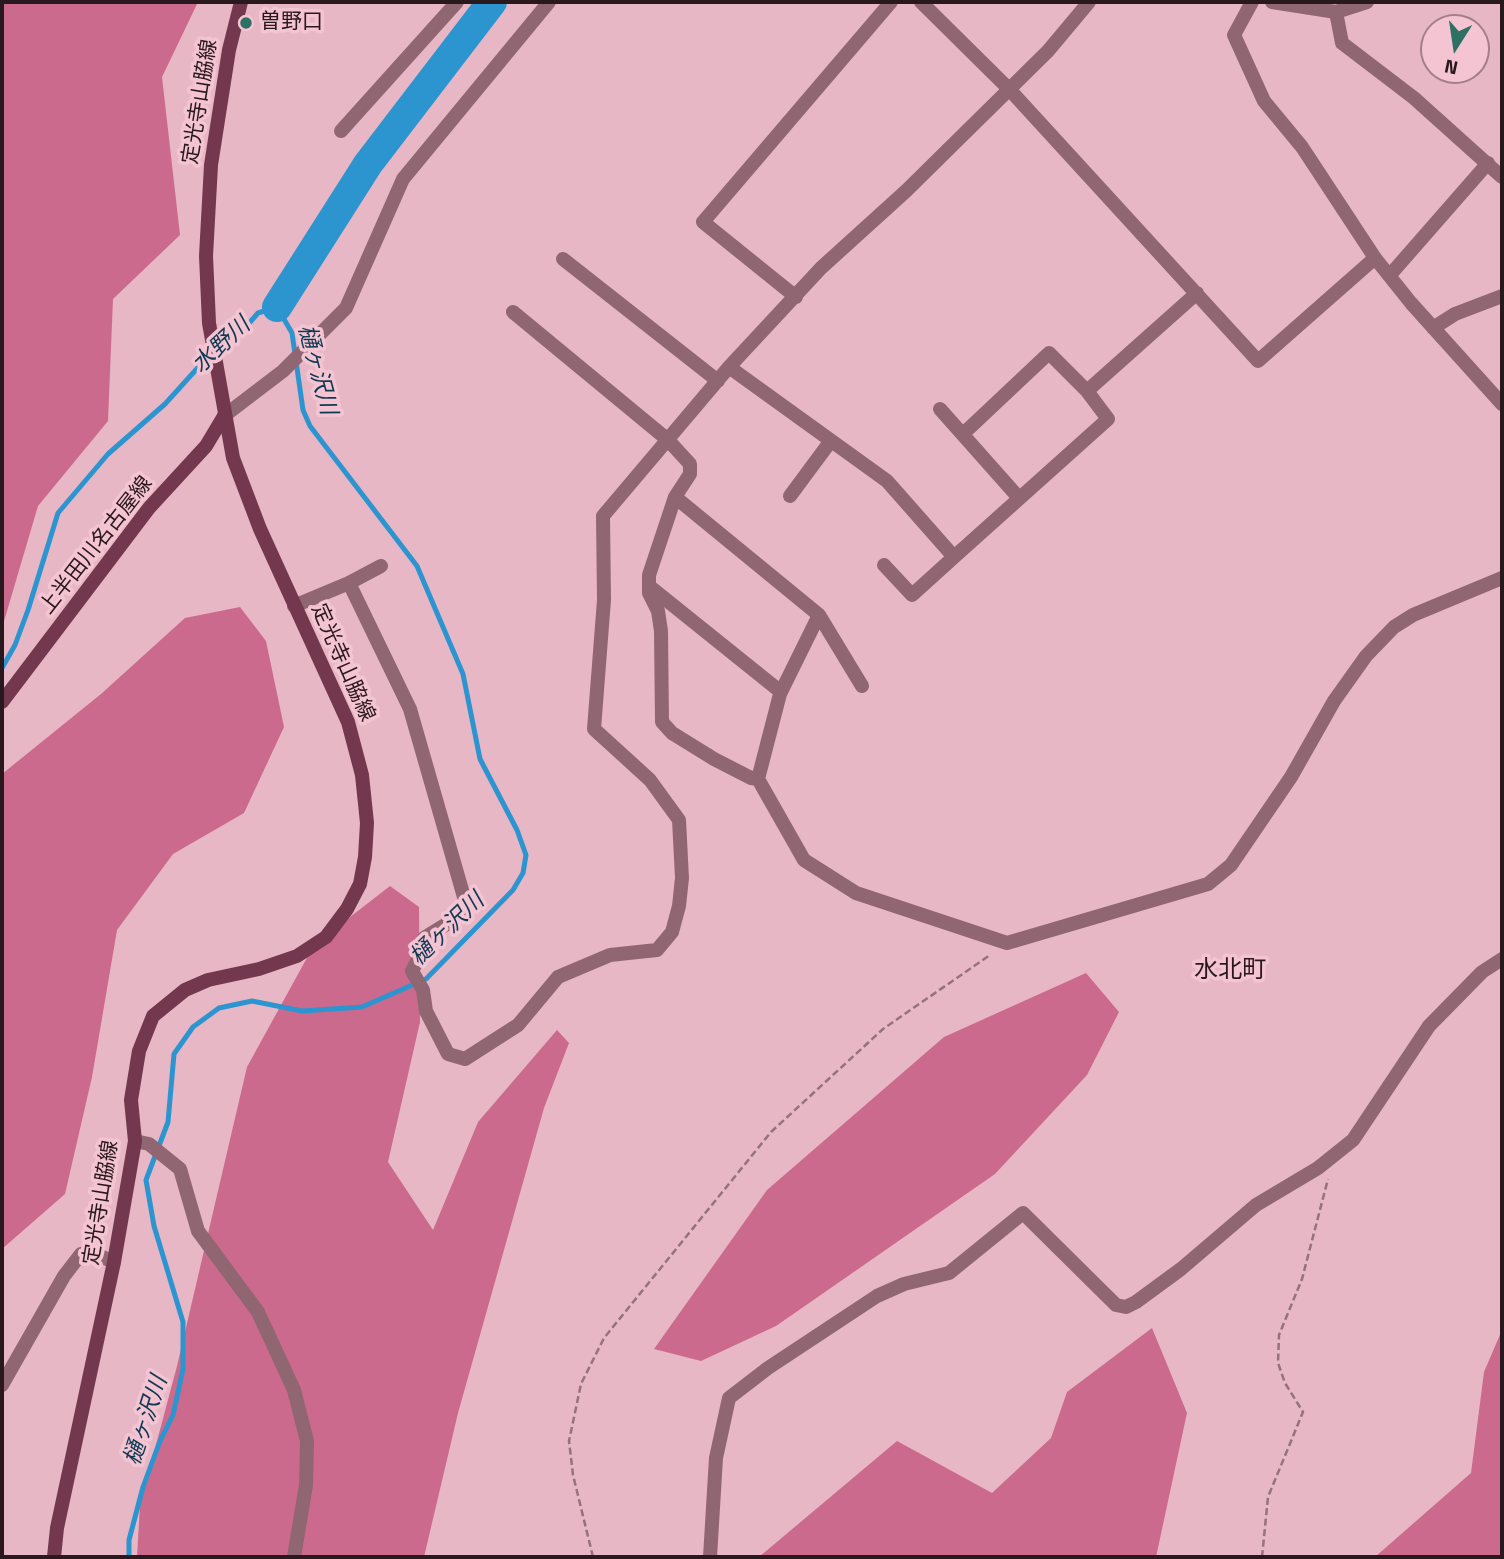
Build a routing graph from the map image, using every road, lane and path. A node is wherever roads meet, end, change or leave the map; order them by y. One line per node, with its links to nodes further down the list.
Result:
1 (241, 2): 28 (main road, 定光寺山脇線)
2 (457, 2): 12 (street)
3 (550, 2): 28 (street)
4 (891, 2): 20 (street)
5 (920, 2): 11 (street)
6 (1090, 2): 11 (street)
7 (1252, 2): 15 (street)
8 (1272, 2): 10 (street)
9 (1367, 2): 10 (street)
10 (1336, 12): 13 (street)
11 (1009, 89): 18 (street); 20 (street)
12 (341, 131)
13 (1488, 163): 14 (street); 17 (street)
14 (1502, 177)
15 (1375, 258): 17 (street); 18 (street)
16 (563, 259): 24 (street)
17 (1390, 275): 22 (street)
18 (1197, 293): 25 (street)
19 (1502, 296): 22 (street)
20 (796, 297): 23 (street)
21 (513, 312): 30 (street)
22 (1433, 328): 26 (street)
23 (729, 368): 24 (street); 31 (street)
24 (718, 381): 30 (street)
25 (1087, 391): 29 (street); 34 (street)
26 (1502, 404)
27 (940, 409): 29 (street)
28 (225, 416): 41 (main road, 定光寺山脇線); 45 (main road, 上半田川名古屋線)
29 (963, 434): 34 (street)
30 (668, 440): 33 (street); 39 (street)
31 (830, 442): 32 (street); 35 (street)
32 (790, 496)
33 (675, 497): 40 (street); 42 (street)
34 (1020, 498): 35 (street)
35 (954, 557): 36 (street)
36 (884, 565)
37 (381, 566): 39 (street)
38 (1502, 578): 47 (street)
39 (349, 583): 41 (street)
40 (649, 586): 44 (street); 46 (street)
41 (295, 606): 49 (main road, 定光寺山脇線)
42 (819, 615): 43 (street); 44 (street)
43 (862, 686)
44 (781, 692): 46 (street)
45 (2, 702)
46 (758, 779): 47 (street)
47 (1007, 943): 55 (path)
48 (1502, 959): 50 (street)
49 (142, 1142): 51 (main road, 定光寺山脇線); 54 (street)
50 (1334, 1157): 56 (street); 57 (path)
51 (114, 1262): 52 (street); 53 (main road, 定光寺山脇線)
52 (2, 1385)
53 (54, 1557)
54 (294, 1557)
55 (593, 1557)
56 (710, 1557)
57 (1262, 1557)

